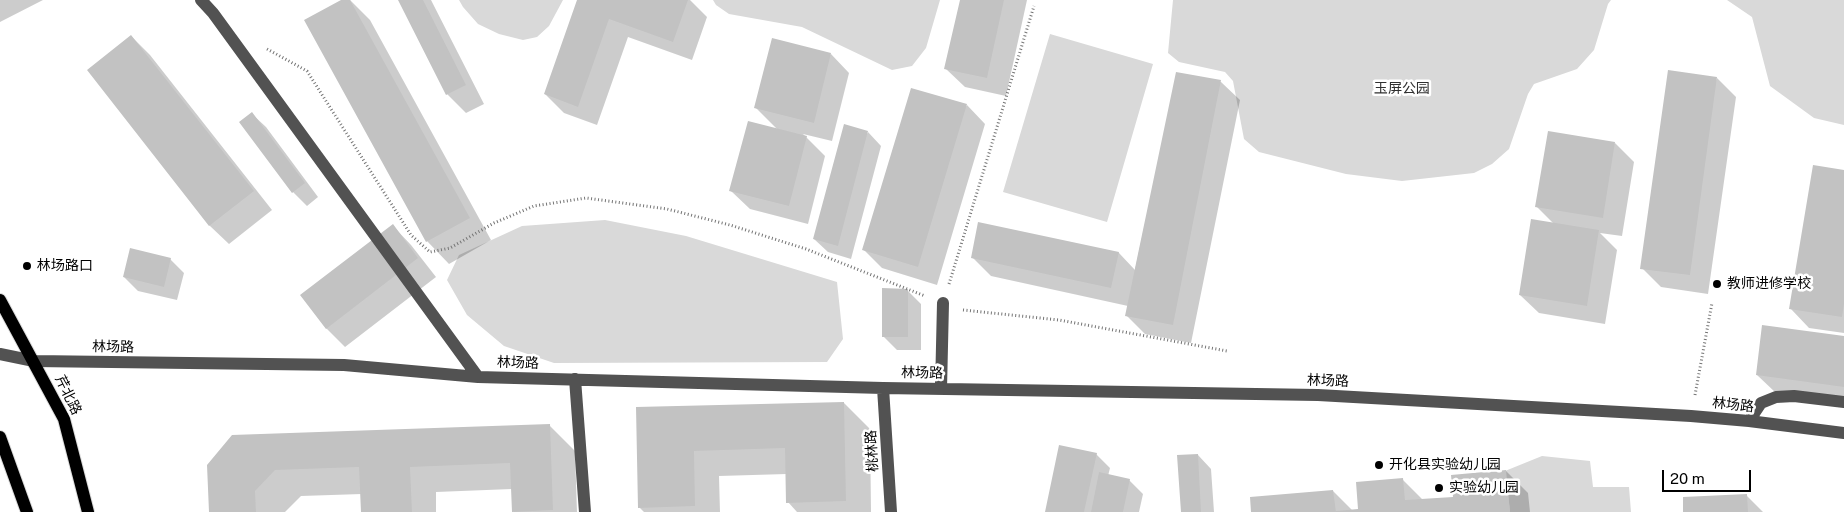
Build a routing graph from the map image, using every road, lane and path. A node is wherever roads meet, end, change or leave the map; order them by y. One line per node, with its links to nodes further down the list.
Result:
1 (201, 0): 10 (street)
2 (1034, 6): 5 (path)
3 (265, 48): 5 (path)
4 (0, 300): 9 (main road, 芹北路)
5 (943, 303): 7 (path); 13 (street)
6 (1712, 303): 15 (path)
7 (1227, 351)
8 (0, 354): 9 (street, 林场路)
9 (34, 361): 10 (street, 林场路); 21 (main road, 芹北路)
10 (478, 376): 11 (street, 林场路)
11 (576, 379): 12 (street, 林场路); 22 (street)
12 (883, 388): 13 (street, 林场路); 23 (street, 桃林路)
13 (941, 388): 15 (street, 林场路)
14 (1844, 402): 16 (street)
15 (1692, 416): 16 (street, 林场路)
16 (1749, 421): 17 (street, 林场路)
17 (1844, 433)
18 (0, 437): 19 (main road)
19 (3, 453): 20 (main road)
20 (27, 512)
21 (88, 512)
22 (585, 512)
23 (890, 512)

